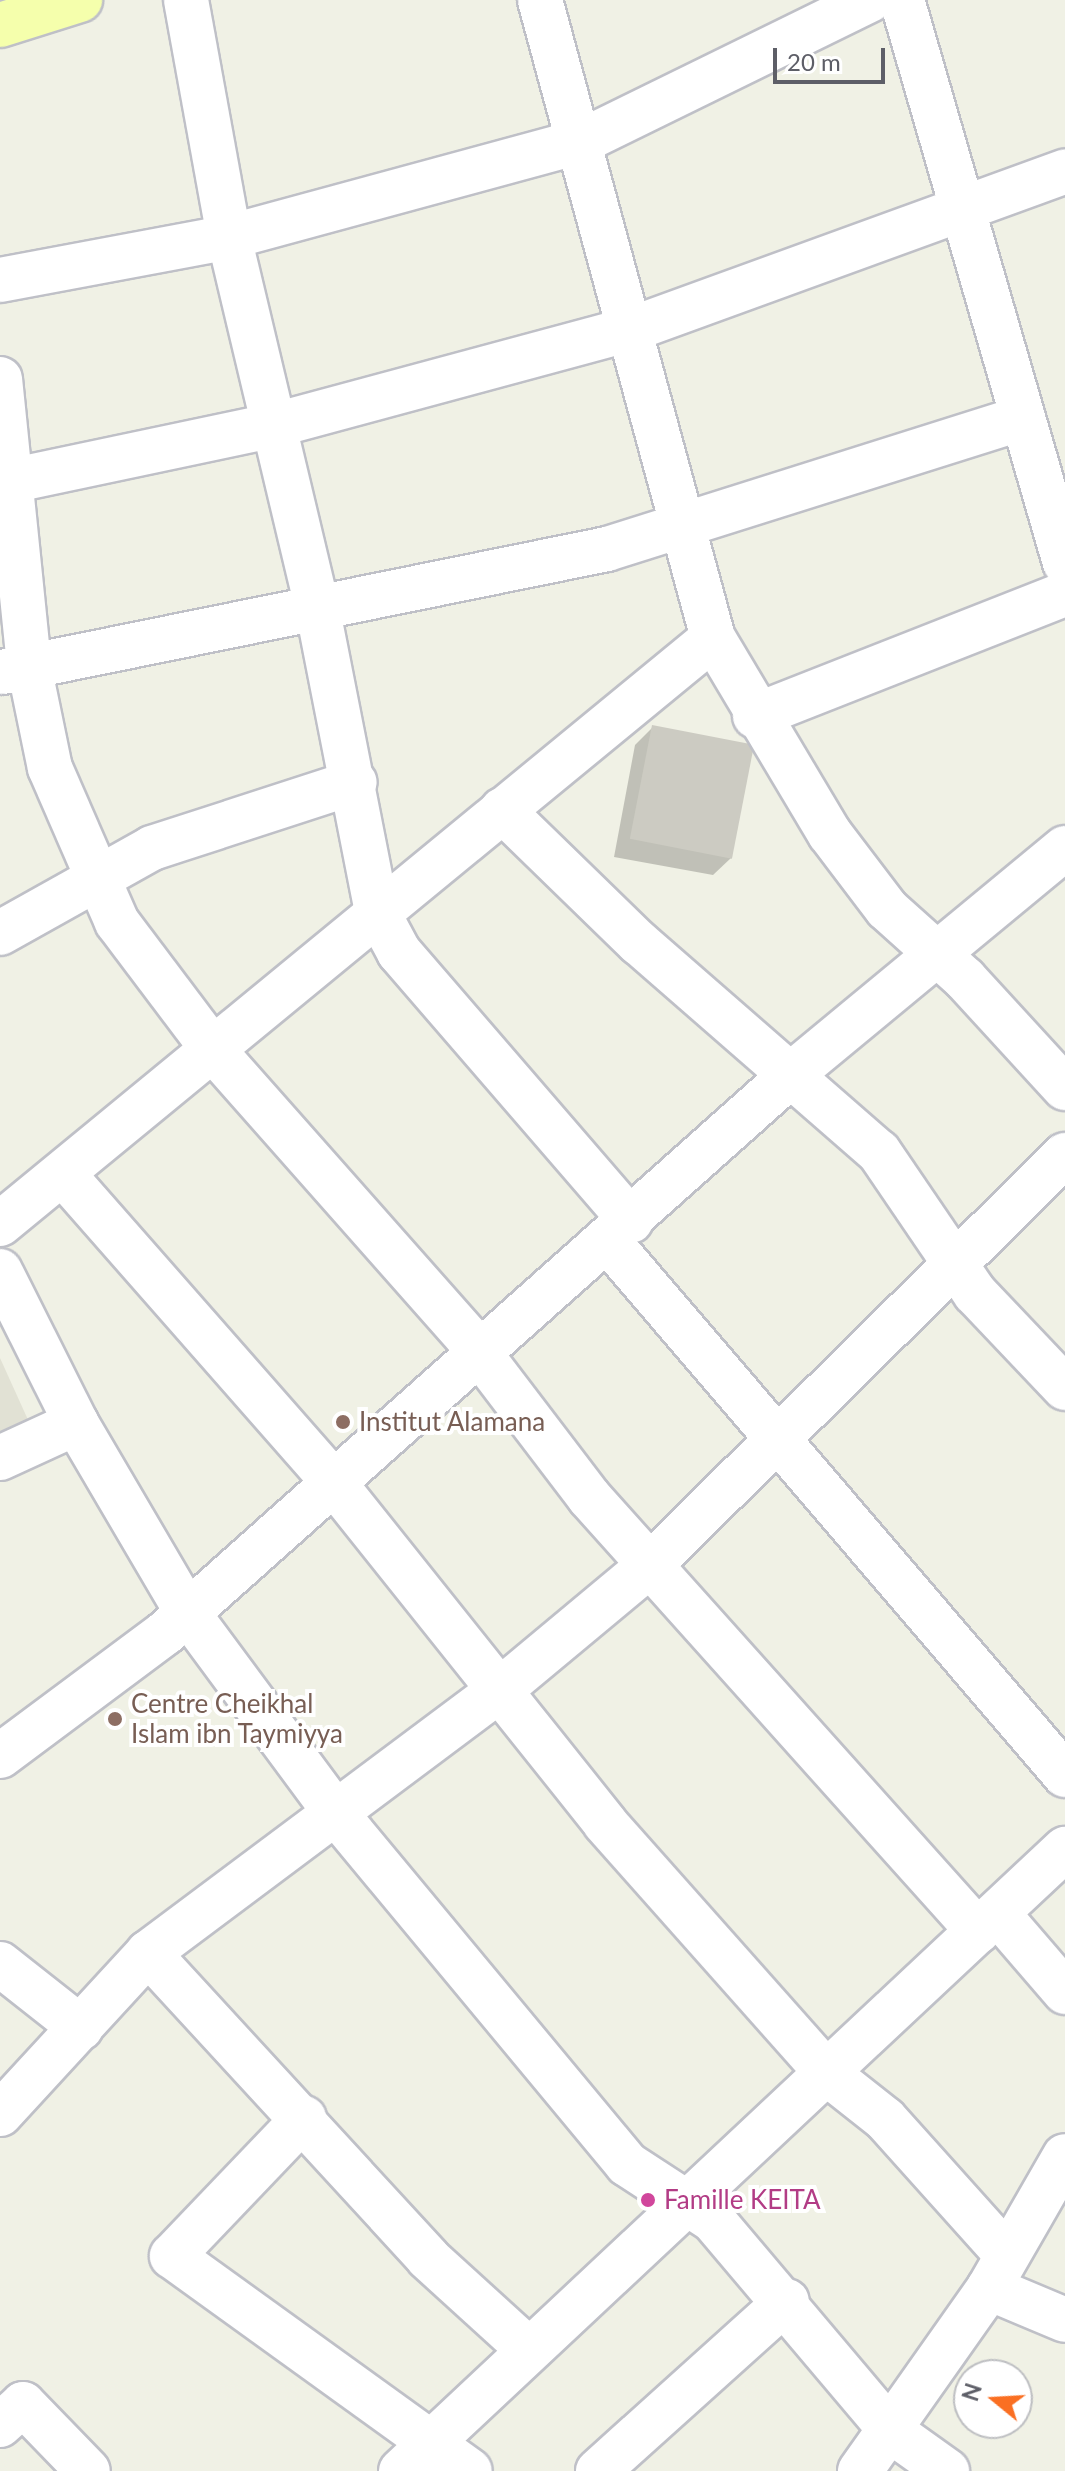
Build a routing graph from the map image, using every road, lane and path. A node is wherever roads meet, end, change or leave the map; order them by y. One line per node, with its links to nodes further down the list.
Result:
1 (80, 0): 6 (main road)
2 (186, 0): 10 (street)
3 (540, 0): 7 (street)
4 (870, 0): 7 (street)
5 (902, 0): 9 (street)
6 (0, 25)
7 (582, 141): 10 (street); 12 (street)
8 (1065, 171): 9 (street)
9 (960, 204): 12 (street); 14 (street)
10 (229, 237): 11 (street); 15 (street)
11 (0, 280)
12 (632, 329): 15 (street); 17 (street)
13 (0, 379): 16 (street)
14 (1023, 418): 17 (street); 18 (street)
15 (275, 425): 16 (street); 20 (street)
16 (4, 482): 22 (street)
17 (684, 526): 20 (street); 21 (street)
18 (1065, 563)
19 (1065, 594): 23 (street)
20 (317, 606): 22 (street); 24 (street)
21 (713, 638): 23 (street); 25 (street)
22 (15, 669): 27 (street)
23 (755, 716): 30 (street)
24 (355, 782): 27 (street); 28 (street)
25 (502, 810): 28 (street); 32 (street)
26 (1065, 848): 30 (street)
27 (94, 879): 29 (street); 31 (street)
28 (377, 911): 31 (street); 37 (street)
29 (0, 933)
30 (934, 951): 32 (street); 33 (street)
31 (215, 1052): 35 (street); 40 (street)
32 (793, 1073): 37 (street); 38 (street)
33 (1065, 1088)
34 (1065, 1155): 38 (street)
35 (63, 1174): 36 (street); 45 (street)
36 (0, 1224)
37 (620, 1231): 40 (street); 43 (street)
38 (956, 1265): 41 (street); 43 (street)
39 (0, 1271): 42 (street)
40 (478, 1352): 45 (street); 46 (street)
41 (1065, 1388)
42 (76, 1423): 44 (street); 47 (street)
43 (780, 1439): 46 (street); 50 (street)
44 (0, 1458)
45 (334, 1483): 47 (street); 48 (street)
46 (649, 1566): 48 (street); 53 (street)
47 (187, 1612): 49 (street); 51 (street)
48 (500, 1690): 51 (street); 58 (street)
49 (0, 1756)
50 (1065, 1775)
51 (334, 1811): 54 (street); 62 (street)
52 (1065, 1849): 53 (street)
53 (988, 1923): 56 (street); 58 (street)
54 (148, 1953): 57 (street); 60 (street)
55 (0, 1964): 57 (street)
56 (1065, 1992)
57 (81, 2028): 59 (street)
58 (828, 2074): 62 (street); 63 (street)
59 (0, 2114)
60 (304, 2118): 66 (street); 69 (street)
61 (1065, 2156): 63 (street)
62 (686, 2205): 64 (street); 66 (street)
63 (997, 2271): 65 (street); 68 (street)
64 (787, 2301): 68 (street); 72 (street)
65 (1065, 2320)
66 (528, 2349): 69 (street)
67 (0, 2425): 70 (street)
68 (891, 2431): 73 (street); 74 (street)
69 (415, 2456): 71 (street)
70 (88, 2471)
71 (470, 2471)
72 (598, 2471)
73 (860, 2471)
74 (947, 2471)

